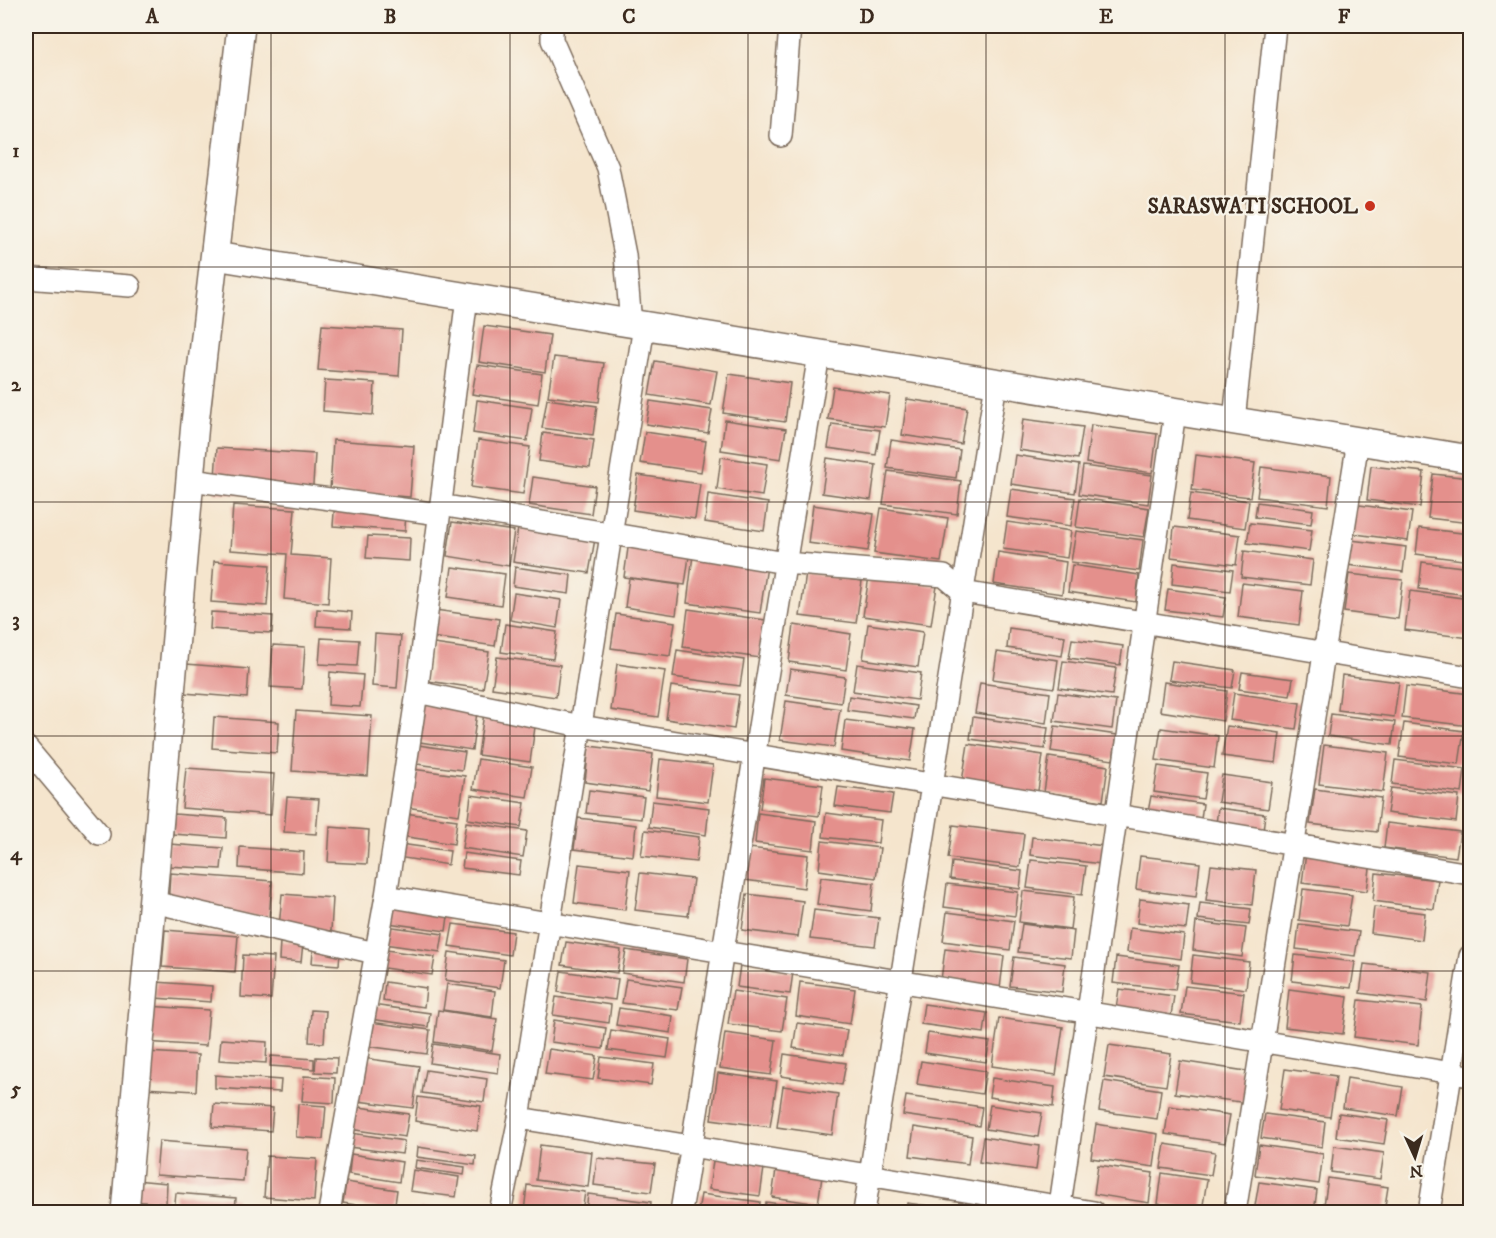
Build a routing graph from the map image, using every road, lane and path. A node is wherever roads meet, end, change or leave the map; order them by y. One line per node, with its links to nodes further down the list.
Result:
1 (241, 26): 6 (street)
2 (552, 26): 10 (street)
3 (790, 26): 5 (street)
4 (1275, 26): 14 (street)
5 (781, 136)
6 (215, 256): 9 (street); 17 (street)
7 (26, 278): 8 (street)
8 (130, 286)
9 (467, 297): 10 (street); 18 (street)
10 (638, 325): 11 (street); 19 (street)
11 (819, 354): 12 (street); 20 (street)
12 (996, 383): 13 (street); 21 (street)
13 (1176, 411): 14 (street); 22 (street)
14 (1234, 421): 15 (street)
15 (1358, 441): 16 (street); 23 (street)
16 (1470, 459)
17 (191, 480): 18 (street); 35 (street)
18 (440, 509): 19 (street); 25 (street)
19 (611, 534): 20 (street); 26 (street)
20 (785, 563): 21 (street); 28 (street)
21 (963, 592): 22 (street); 29 (street)
22 (1145, 622): 23 (street); 30 (street)
23 (1325, 652): 24 (street); 32 (street)
24 (1470, 676)
25 (417, 692): 26 (street); 34 (street)
26 (581, 726): 28 (street); 36 (street)
27 (26, 747): 31 (street)
28 (755, 755): 29 (street); 37 (street)
29 (933, 784): 30 (street); 40 (street)
30 (1117, 815): 32 (street); 41 (street)
31 (99, 834)
32 (1294, 844): 33 (street); 42 (street)
33 (1470, 874)
34 (386, 896): 36 (street); 38 (street)
35 (153, 902): 38 (street); 48 (street)
36 (550, 923): 37 (street); 44 (street)
37 (723, 952): 40 (street); 45 (street)
38 (375, 953): 49 (street)
39 (1470, 956): 43 (street)
40 (901, 982): 41 (street); 46 (street)
41 (1088, 1013): 42 (street); 47 (street)
42 (1262, 1042): 43 (street); 54 (street)
43 (1461, 1075): 55 (street)
44 (519, 1118): 45 (street); 50 (street)
45 (692, 1146): 46 (street); 51 (street)
46 (870, 1176): 47 (street); 52 (street)
47 (1059, 1210): 53 (street)
48 (125, 1212)
49 (329, 1212)
50 (500, 1212)
51 (681, 1212)
52 (864, 1212)
53 (1094, 1212)
54 (1235, 1212)
55 (1429, 1212)

